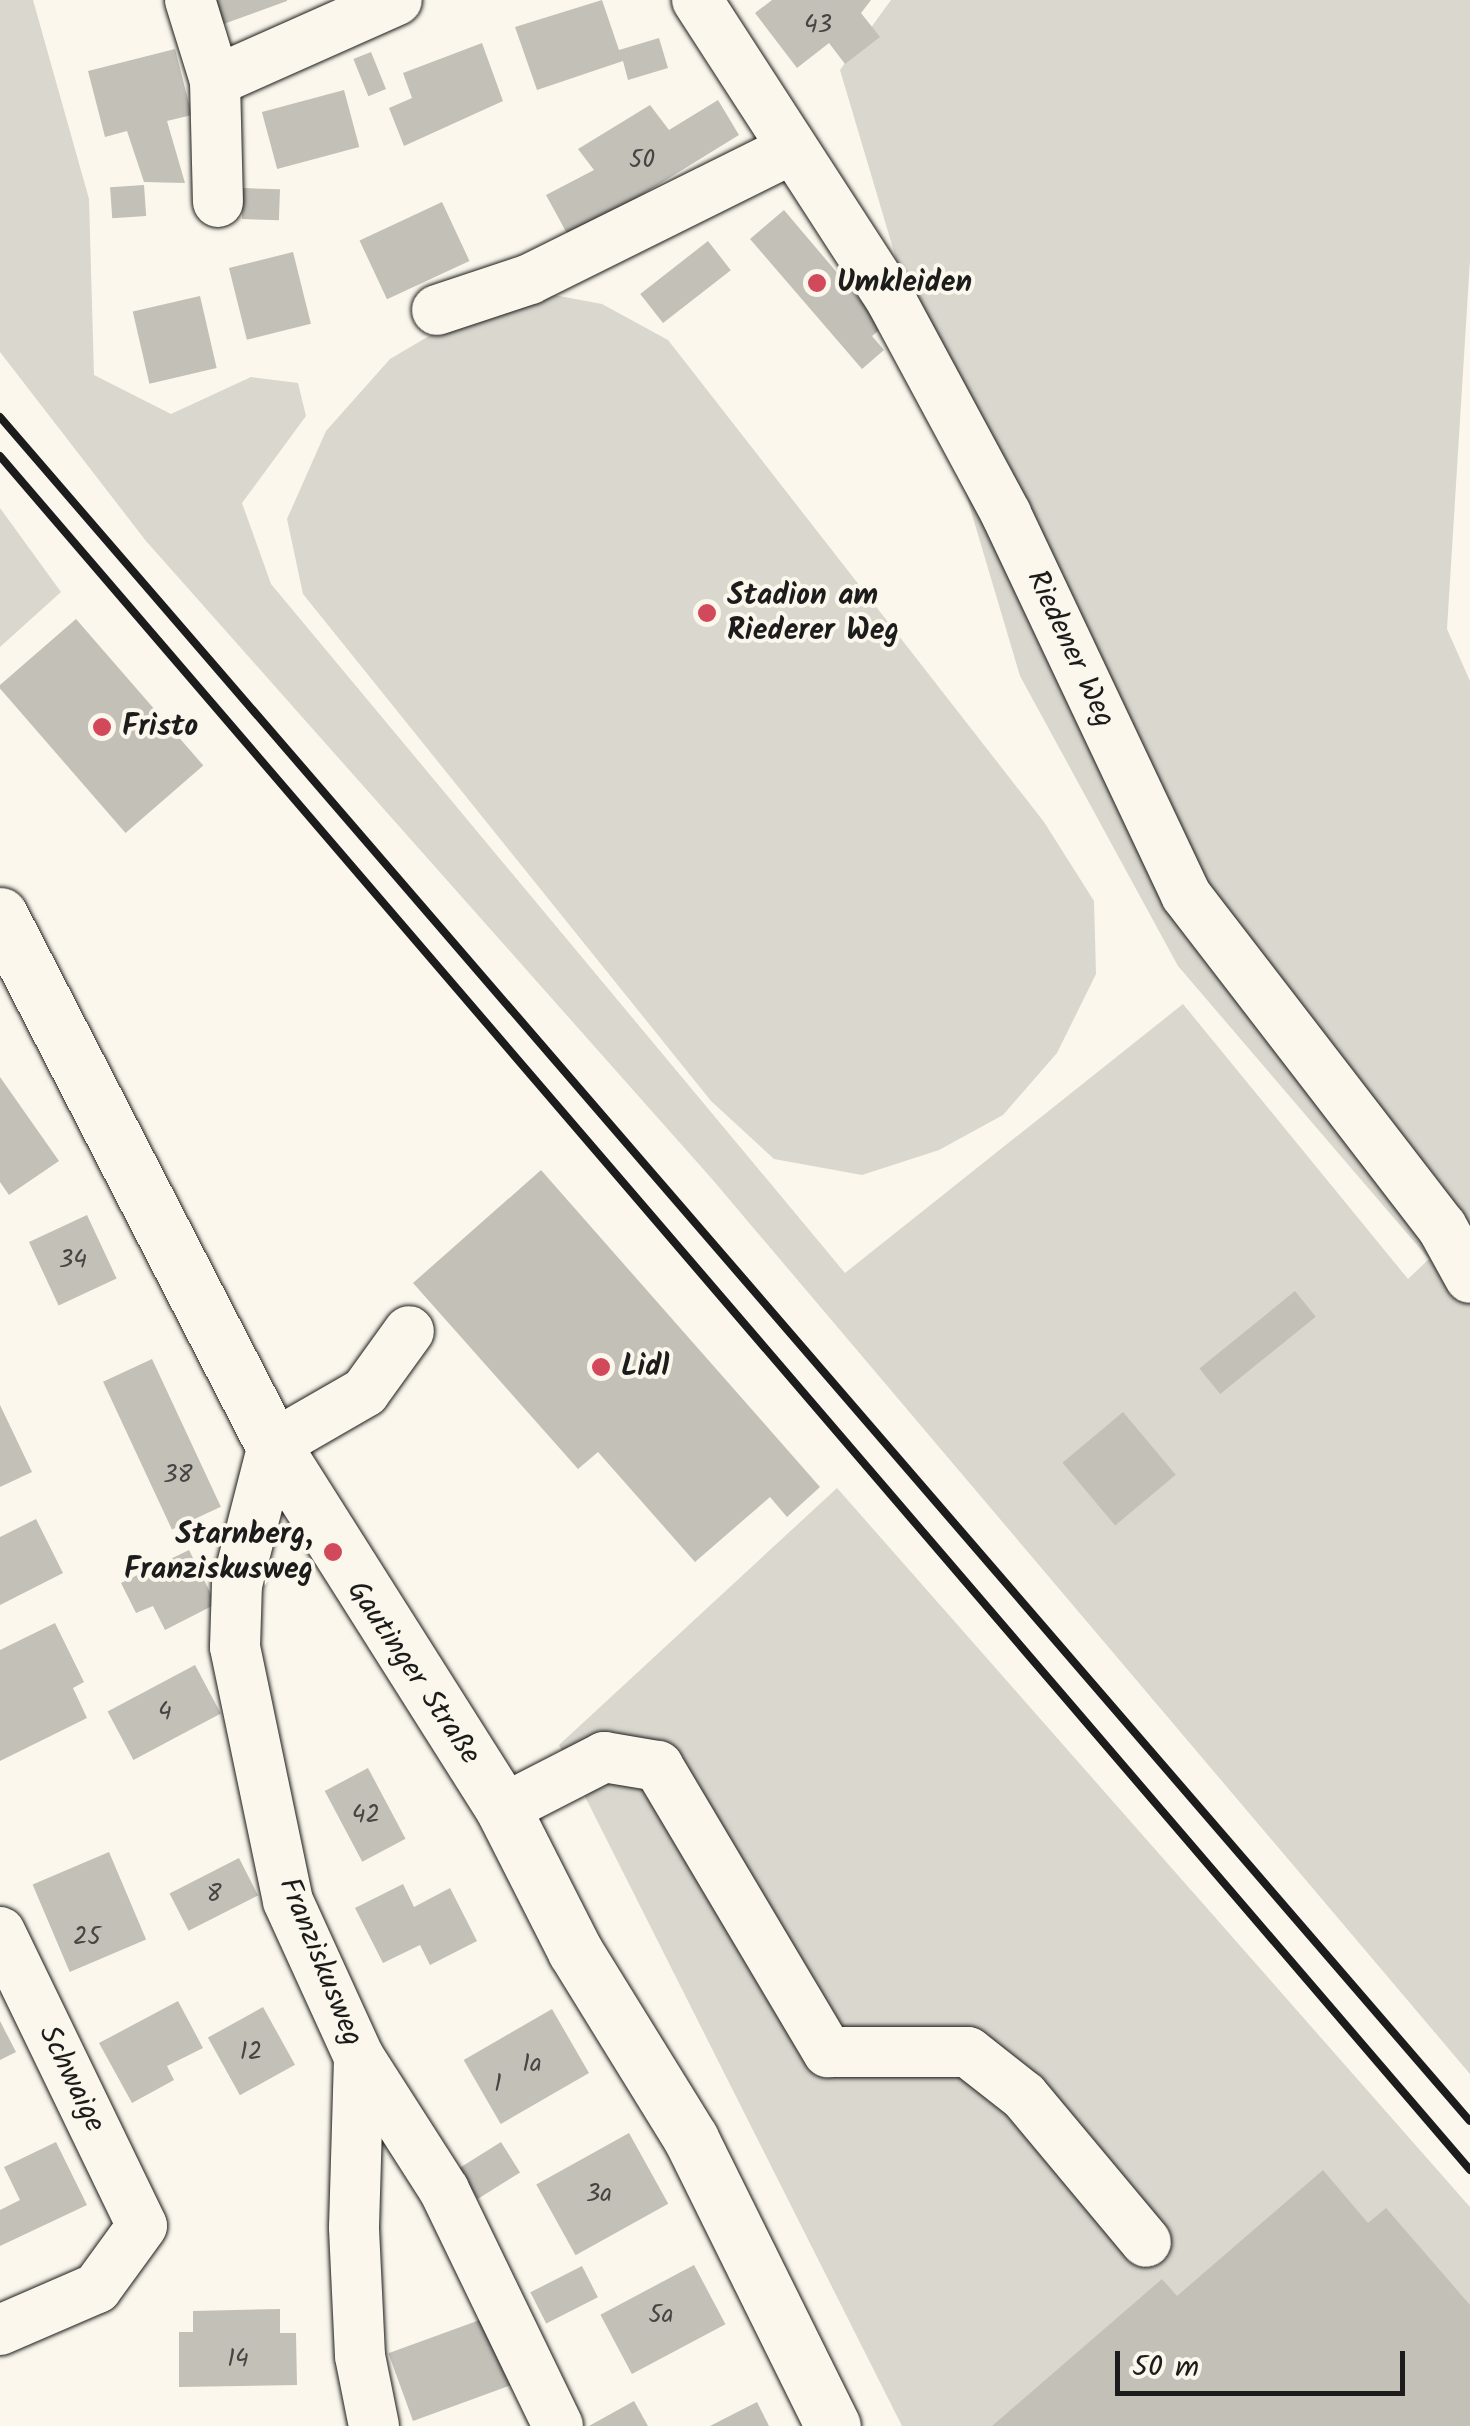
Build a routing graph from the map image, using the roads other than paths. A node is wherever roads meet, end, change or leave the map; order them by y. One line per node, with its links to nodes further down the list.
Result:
1 (190, 0): 4 (street)
2 (398, 0): 4 (street)
3 (697, 0): 5 (street, Riedener Weg)
4 (215, 81): 6 (street)
5 (792, 149): 7 (street); 9 (street, Riedener Weg)
6 (218, 202)
7 (438, 310)
8 (0, 915): 11 (main road, Gautinger Straße)
9 (1470, 1278)
10 (409, 1332): 11 (street)
11 (273, 1445): 12 (main road, Gautinger Straße); 14 (street, Franziskusweg)
12 (503, 1809): 15 (street); 19 (main road, Gautinger Straße)
13 (0, 1932): 16 (street, Schwaige)
14 (360, 2057): 17 (street, Franziskusweg); 18 (street)
15 (1146, 2242)
16 (0, 2330)
17 (374, 2426)
18 (558, 2426)
19 (833, 2426)

